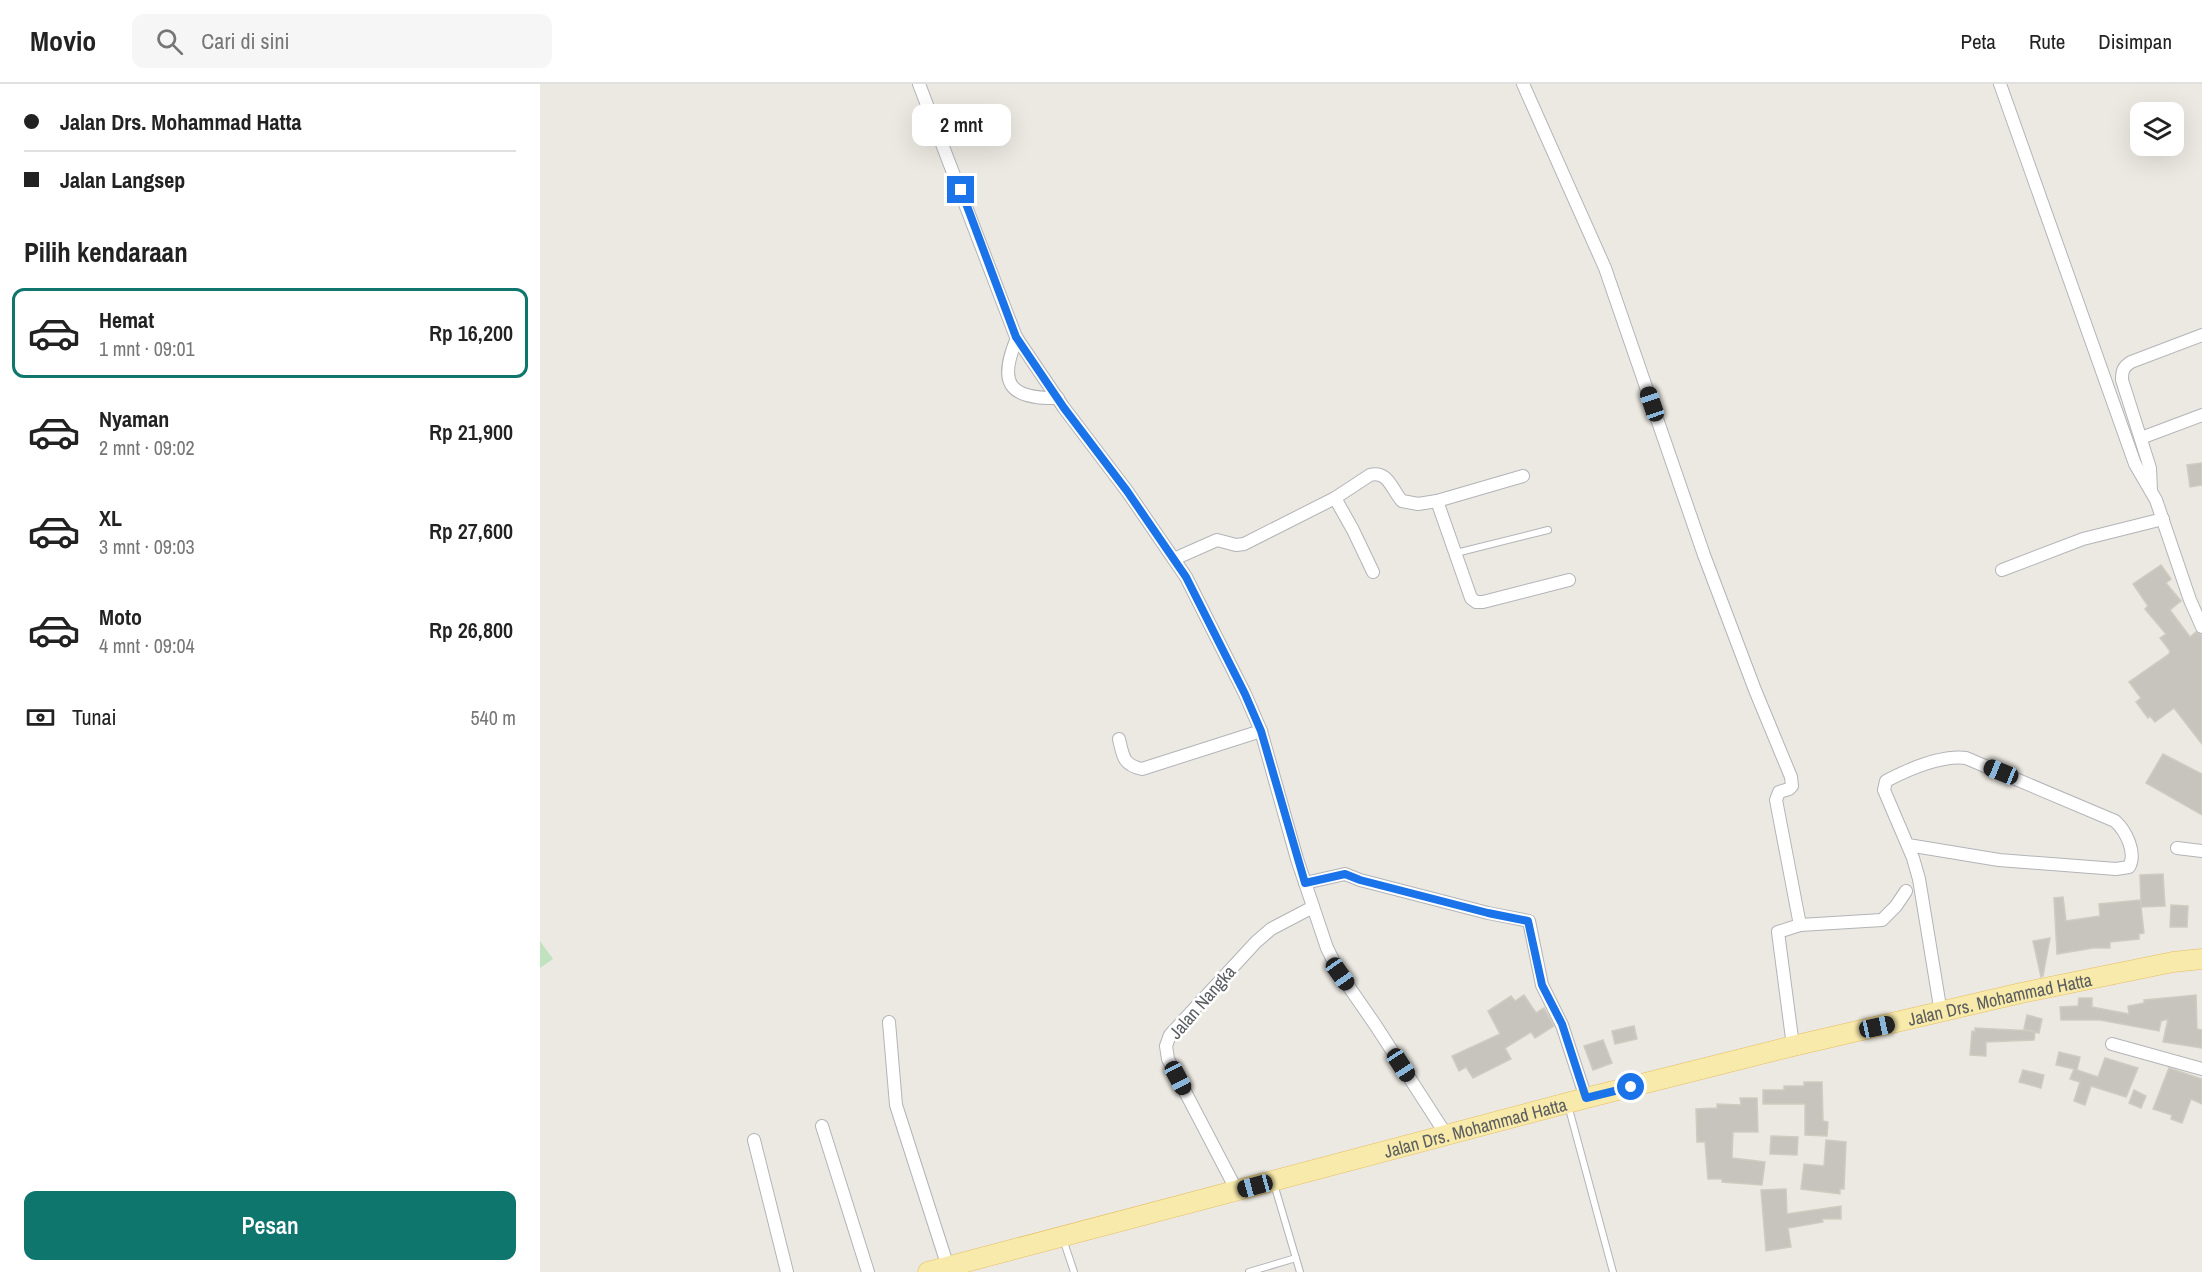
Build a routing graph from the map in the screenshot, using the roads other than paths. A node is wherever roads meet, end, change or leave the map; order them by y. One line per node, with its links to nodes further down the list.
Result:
1 (919, 84): 5 (street)
2 (1523, 84): 29 (street)
3 (2000, 84): 10 (street)
4 (2202, 335): 8 (street)
5 (1017, 338): 6 (street); 6 (street)
6 (1058, 398): 16 (street)
7 (2202, 415): 8 (street)
8 (2141, 438): 10 (street)
9 (1523, 476): 12 (street)
10 (2151, 492): 13 (street)
11 (1335, 498): 12 (street); 16 (street); 18 (street)
12 (1437, 501): 15 (street)
13 (2163, 519): 17 (street); 20 (street)
14 (1548, 530): 15 (lane)
15 (1456, 553): 19 (street)
16 (1174, 559): 21 (street)
17 (2002, 570)
18 (1373, 572)
19 (1569, 580)
20 (2202, 627)
21 (1261, 731): 22 (street); 26 (street)
22 (1119, 739)
23 (1908, 845): 23 (street); 31 (street)
24 (2177, 848): 25 (street)
25 (2202, 851)
26 (1305, 883): 28 (street); 36 (street)
27 (1906, 891): 29 (street)
28 (1313, 907): 38 (street); 41 (street, Jalan Nangka)
29 (1800, 925): 34 (street)
30 (2202, 959): 31 (main road, Jalan Drs. Mohammad Hatta)
31 (1941, 1013): 34 (main road, Jalan Drs. Mohammad Hatta)
32 (889, 1022): 44 (street)
33 (2112, 1044): 35 (street)
34 (1793, 1046): 36 (main road, Jalan Drs. Mohammad Hatta)
35 (2202, 1069)
36 (1577, 1101): 38 (main road, Jalan Drs. Mohammad Hatta); 51 (lane)
37 (822, 1126): 46 (street)
38 (1447, 1136): 40 (main road, Jalan Drs. Mohammad Hatta)
39 (754, 1140): 45 (street)
40 (1273, 1181): 41 (main road, Jalan Drs. Mohammad Hatta); 43 (lane)
41 (1237, 1191): 42 (main road, Jalan Drs. Mohammad Hatta)
42 (1062, 1237): 44 (main road, Jalan Drs. Mohammad Hatta); 48 (lane)
43 (1296, 1258): 49 (lane); 50 (lane)
44 (948, 1267): 47 (main road, Jalan Drs. Mohammad Hatta)
45 (787, 1272)
46 (868, 1272)
47 (928, 1272)
48 (1074, 1272)
49 (1249, 1272)
50 (1300, 1272)
51 (1613, 1272)

